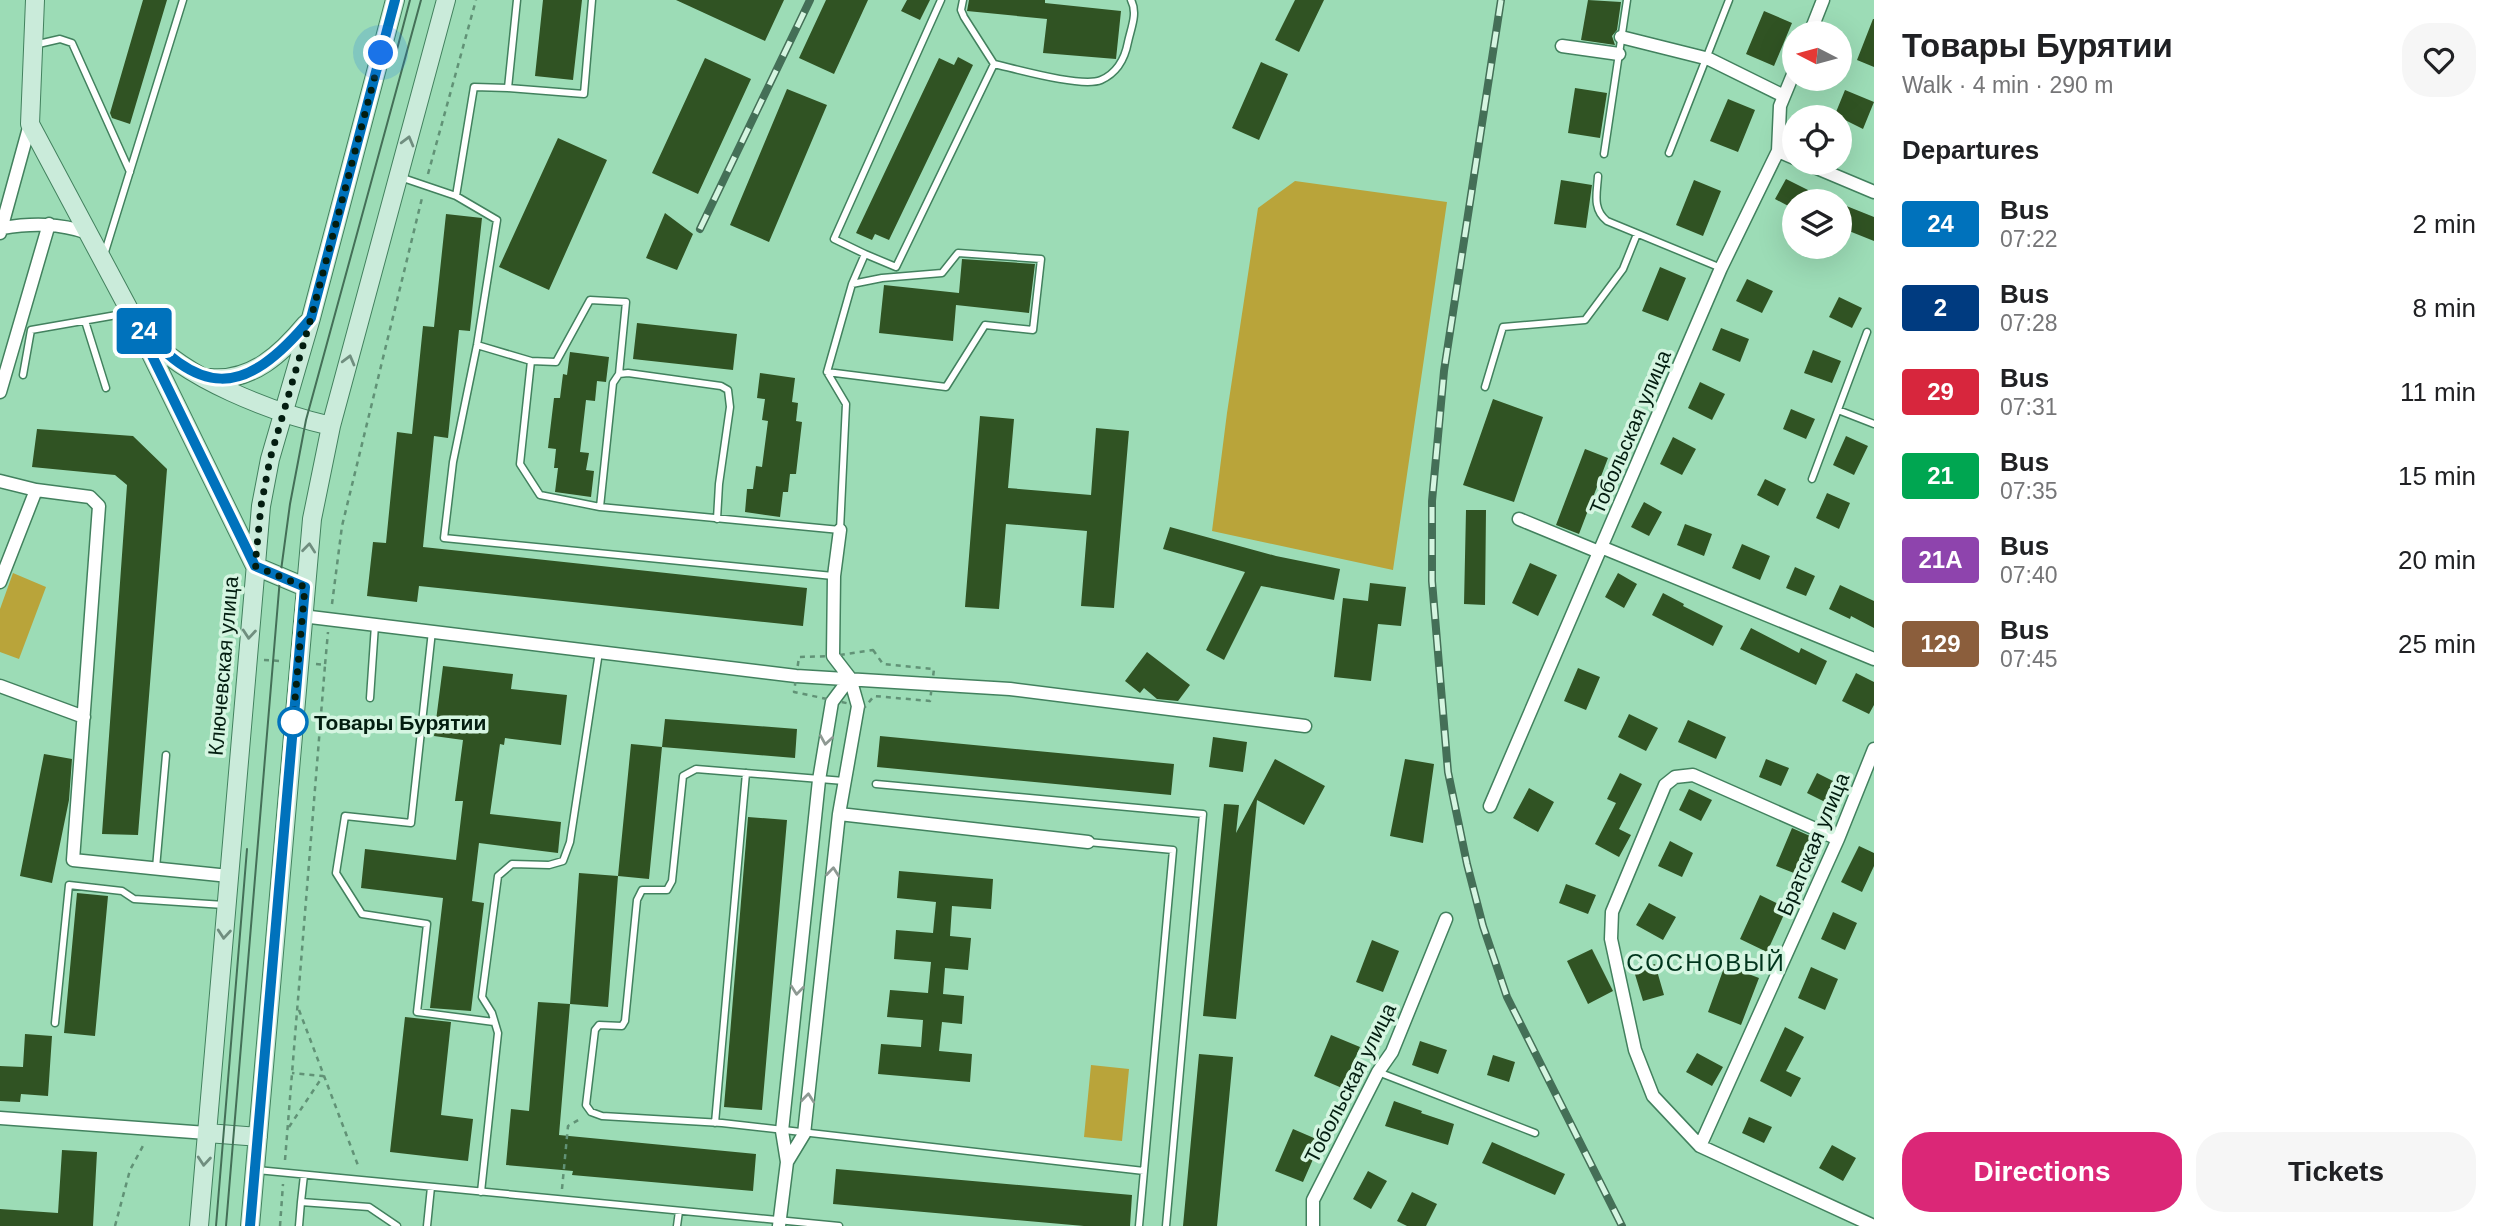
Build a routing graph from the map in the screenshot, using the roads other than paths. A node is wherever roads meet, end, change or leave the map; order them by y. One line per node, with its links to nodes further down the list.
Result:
1 (35, 0): 15 (main road)
2 (183, 0): 27 (lane)
3 (395, 0): 42 (main road, Ключевская улица)
4 (446, 0): 29 (main road, one-way to 4)
5 (517, 0): 19 (lane)
6 (592, 0): 19 (lane)
7 (941, 0): 37 (lane)
8 (963, 0): 18 (lane)
9 (1131, 0): 18 (lane)
10 (1627, 0): 14 (lane)
11 (1729, 0): 24 (lane)
12 (1824, 0): 13 (street)
13 (1815, 21)
14 (1621, 37): 17 (lane); 21 (street)
15 (32, 45): 22 (main road); 27 (lane)
16 (1562, 46): 17 (street)
17 (1619, 54): 26 (lane)
18 (994, 64): 37 (lane)
19 (508, 89): 32 (lane)
20 (1786, 91): 21 (street, Тобольская улица)
21 (1784, 96): 23 (street, Тобольская улица)
22 (30, 124): 34 (street); 35 (main road)
23 (1777, 151): 25 (street); 39 (street, Тобольская улица)
24 (1669, 153)
25 (1782, 153)
26 (1604, 154)
27 (130, 172): 38 (lane)
28 (1834, 175): 31 (street)
29 (398, 176): 32 (lane); 57 (main road, one-way to 29)
30 (1598, 176): 36 (lane)
31 (1874, 192)
32 (456, 196): 45 (lane)
33 (49, 224): 34 (street); 35 (street); 53 (street)
34 (1, 226)
35 (88, 233): 38 (main road)
36 (1637, 234): 39 (lane); 51 (lane)
37 (865, 254): 40 (lane)
38 (102, 260): 41 (main road)
39 (1721, 268): 65 (street, Тобольская улица)
40 (852, 284): 47 (lane); 47 (lane)
41 (131, 315): 43 (lane); 50 (main road); 66 (main road)
42 (311, 318): 50 (main road); 55 (main road, Ключевская улица)
43 (85, 321): 49 (lane); 52 (lane)
44 (1867, 332): 54 (lane)
45 (477, 345): 46 (lane); 67 (lane)
46 (531, 361): 48 (lane); 61 (lane)
47 (827, 372): 64 (lane)
48 (619, 374): 61 (lane); 62 (lane)
49 (23, 375)
50 (205, 377): 55 (main road)
51 (1485, 387)
52 (106, 388)
53 (0, 392)
54 (1838, 410): 56 (lane); 58 (lane)
55 (284, 414): 57 (main road); 66 (main road, Ключевская улица)
56 (1874, 424)
57 (331, 426): 69 (main road, one-way to 57)
58 (1812, 479)
59 (0, 481): 60 (street)
60 (36, 490): 68 (street); 78 (street)
61 (600, 507): 62 (lane)
62 (717, 519): 64 (lane)
63 (1519, 519): 65 (street)
64 (841, 530): 67 (street)
65 (1600, 549): 74 (street); 86 (street, Тобольская улица)
66 (255, 566): 69 (main road); 91 (main road, Ключевская улица, one-way to 91)
67 (834, 576): 75 (street)
68 (0, 582)
69 (305, 587): 70 (main road)
70 (302, 616): 71 (street); 105 (main road)
71 (375, 625): 72 (street); 77 (lane)
72 (432, 631): 73 (street); 96 (lane)
73 (598, 652): 75 (street); 96 (lane)
74 (1874, 659)
75 (850, 678): 79 (street); 83 (street, one-way to 83); 84 (street)
76 (0, 686): 78 (street)
77 (370, 698)
78 (84, 718): 90 (street)
79 (1306, 726)
80 (1874, 749): 88 (street, Братская улица)
81 (166, 755): 90 (lane)
82 (746, 773): 83 (lane); 100 (lane); 100 (lane)
83 (819, 779): 84 (lane); 94 (street)
84 (846, 781): 87 (street)
85 (876, 784): 124 (lane)
86 (1490, 806)
87 (839, 814): 89 (street); 95 (street, one-way to 87)
88 (1838, 839): 106 (street, Братская улица); 106 (street)
89 (1088, 842): 109 (lane)
90 (156, 868): 91 (street)
91 (229, 876): 92 (main road, Ключевская улица)
92 (226, 905): 97 (lane); 102 (main road, Ключевская улица, one-way to 102)
93 (1446, 919): 98 (street, Тобольская улица)
94 (800, 956): 95 (street); 101 (street, one-way to 101)
95 (823, 958): 104 (street, one-way to 95)
96 (494, 1022): 112 (lane)
97 (55, 1023)
98 (1378, 1073): 103 (lane); 125 (street, Тобольская улица)
99 (0, 1118): 102 (street)
100 (715, 1123): 101 (lane)
101 (782, 1131): 104 (lane); 107 (street)
102 (207, 1133): 105 (main road); 116 (main road, Ключевская улица, one-way to 116)
103 (1535, 1133)
104 (804, 1134): 107 (street); 109 (lane)
105 (258, 1137): 108 (main road)
106 (1700, 1146): 126 (street)
107 (788, 1162): 115 (street)
108 (255, 1170): 110 (lane); 117 (main road)
109 (1144, 1171): 123 (lane)
110 (304, 1175): 111 (lane); 113 (lane)
111 (431, 1187): 112 (lane); 120 (lane)
112 (481, 1192): 114 (lane)
113 (301, 1202): 118 (lane); 119 (lane)
114 (679, 1211): 115 (lane); 121 (lane)
115 (779, 1223): 122 (lane)
116 (199, 1226)
117 (250, 1226)
118 (299, 1226)
119 (397, 1226)
120 (426, 1226)
121 (677, 1226)
122 (839, 1226)
123 (1139, 1226)
124 (1166, 1226)
125 (1313, 1226)
126 (1874, 1226)

